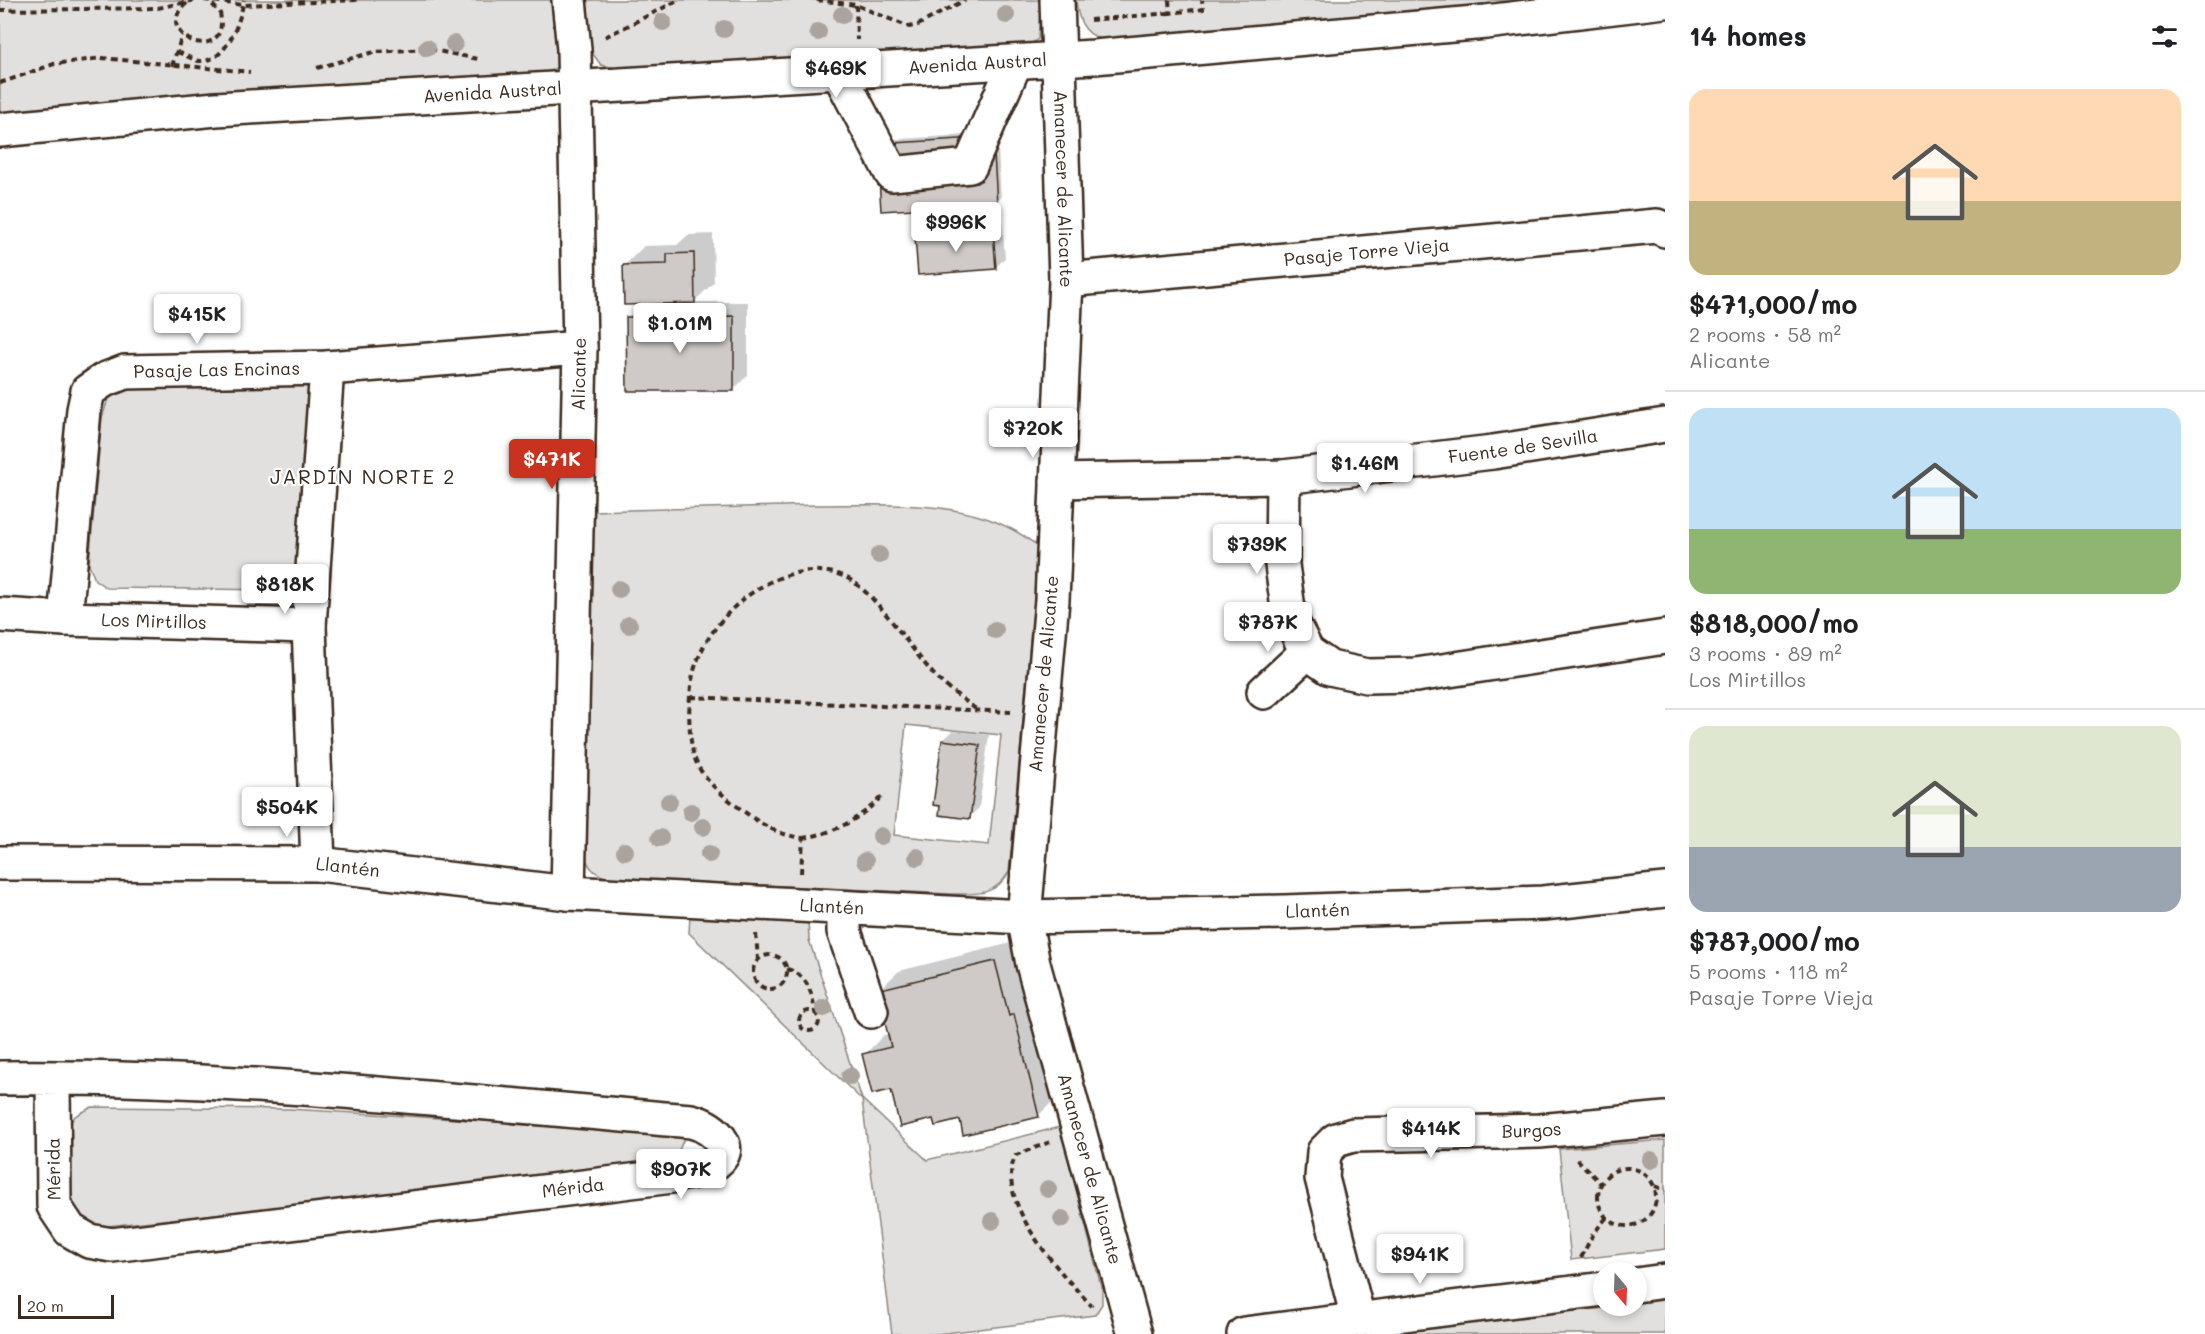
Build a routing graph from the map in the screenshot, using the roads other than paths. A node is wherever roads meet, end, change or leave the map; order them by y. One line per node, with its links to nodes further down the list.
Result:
1 (569, 0): 7 (street, Alicante)
2 (1665, 2): 4 (street, Avenida Austral)
3 (1058, 11): 4 (street, Amanecer de Alicante)
4 (1060, 59): 5 (street, Avenida Austral); 10 (street, Amanecer de Alicante)
5 (1015, 63): 6 (street, Avenida Austral); 6 (street)
6 (839, 73): 7 (street, Avenida Austral)
7 (575, 87): 8 (street, Avenida Austral); 11 (street, Alicante)
8 (0, 130)
9 (1665, 230): 10 (street, Pasaje Torre Vieja)
10 (1066, 280): 15 (street, Amanecer de Alicante)
11 (580, 348): 12 (street, Pasaje Las Encinas); 25 (street, Alicante)
12 (327, 368): 17 (street, Pasaje Las Encinas); 18 (street)
13 (1665, 425): 14 (street, Fuente de Sevilla)
14 (1283, 477): 15 (street, Fuente de Sevilla); 20 (street)
15 (1058, 482): 27 (street, Amanecer de Alicante)
16 (0, 615): 17 (street, Los Mirtillos)
17 (65, 620): 18 (street, Los Mirtillos)
18 (309, 626): 23 (street)
19 (1665, 637): 20 (street)
20 (1307, 652): 21 (street)
21 (1264, 692)
22 (0, 863): 23 (street, Llantén)
23 (318, 864): 25 (street, Llantén)
24 (1665, 890): 27 (street, Llantén)
25 (568, 893): 26 (street, Llantén)
26 (844, 909): 27 (street, Llantén); 28 (street)
27 (1024, 917): 36 (street, Amanecer de Alicante)
28 (871, 1011)
29 (0, 1078): 30 (street, Mérida)
30 (53, 1078): 30 (street, Mérida)
31 (1665, 1119): 35 (street, Burgos)
32 (1665, 1281): 33 (street)
33 (1647, 1283)
34 (1593, 1290): 35 (street)
35 (1358, 1318): 37 (street)
36 (1135, 1334)
37 (1244, 1334)

